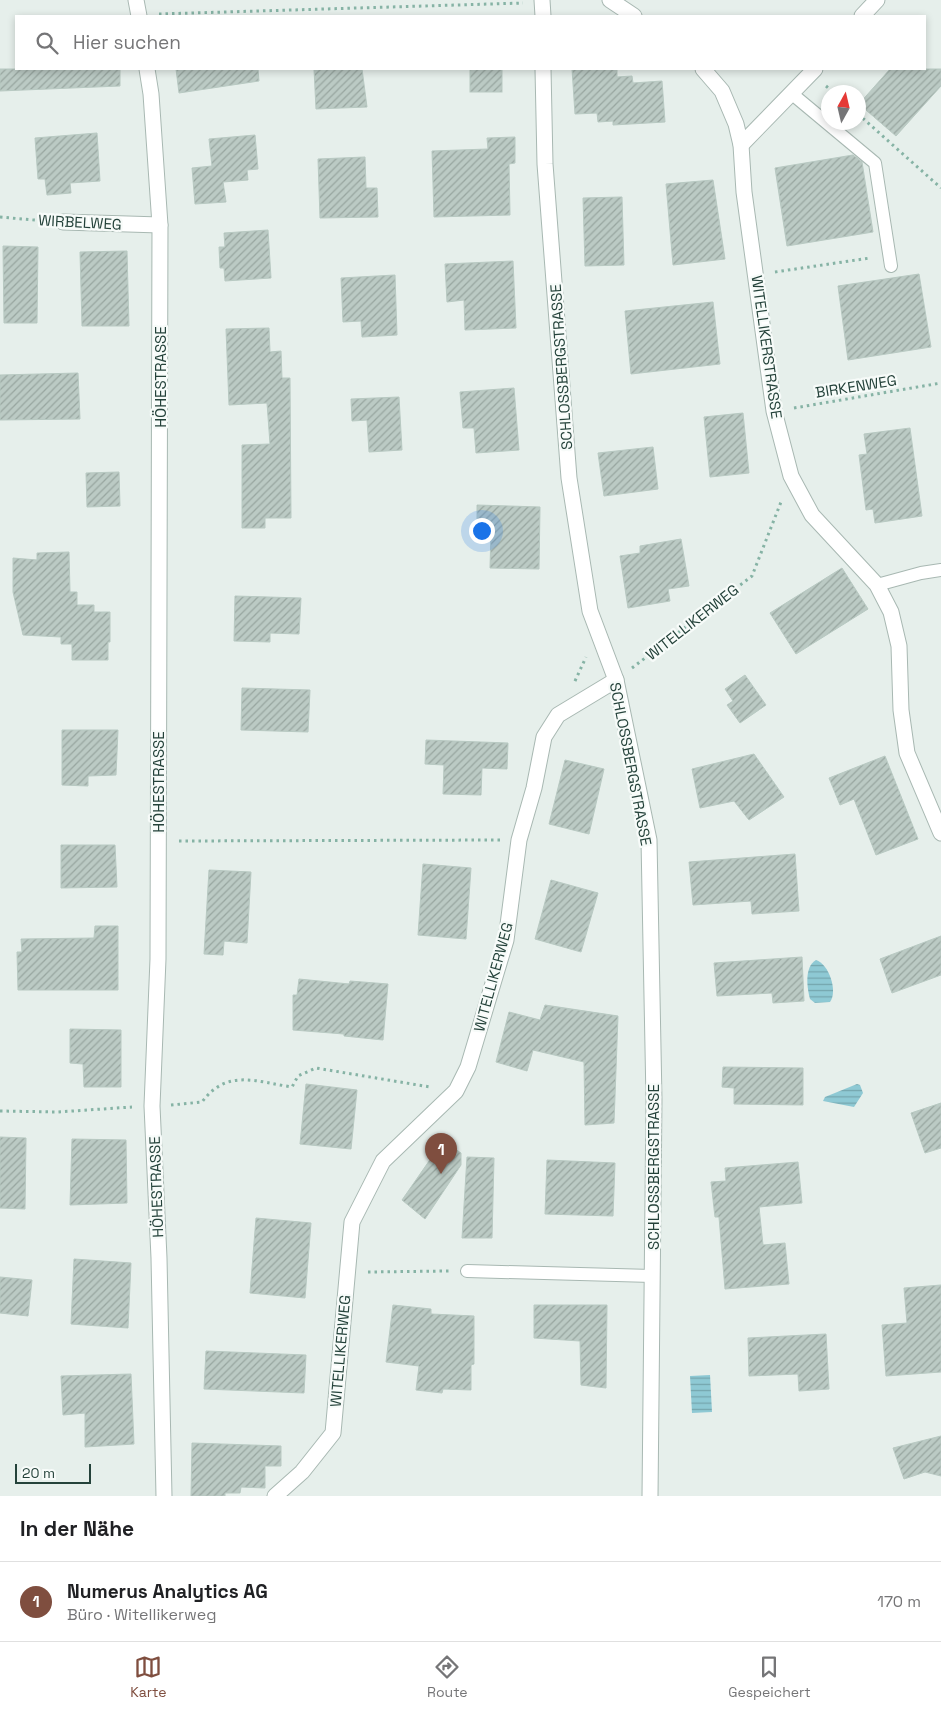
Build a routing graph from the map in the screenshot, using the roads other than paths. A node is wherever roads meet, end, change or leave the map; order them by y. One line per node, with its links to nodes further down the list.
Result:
1 (610, 0): 3 (street)
2 (877, 0): 4 (street)
3 (632, 15)
4 (863, 15)
5 (147, 70): 12 (street, HÖHESTRASSE)
6 (543, 70): 16 (street, SCHLOSSBERGSTRASSE)
7 (704, 70): 10 (street, WITELLIKERSTRASSE)
8 (814, 70): 9 (street)
9 (791, 93): 10 (street); 13 (lane)
10 (741, 145): 15 (street, WITELLIKERSTRASSE)
11 (63, 222): 12 (street, WIRBELWEG)
12 (160, 225): 20 (street, HÖHESTRASSE)
13 (891, 260)
14 (941, 570): 15 (lane)
15 (877, 585): 17 (street, WITELLIKERSTRASSE)
16 (616, 680): 19 (street, SCHLOSSBERGSTRASSE); 21 (street, WITELLIKERWEG)
17 (941, 833)
18 (467, 1271): 19 (lane)
19 (652, 1276): 22 (street, SCHLOSSBERGSTRASSE)
20 (164, 1496)
21 (274, 1496)
22 (650, 1496)

